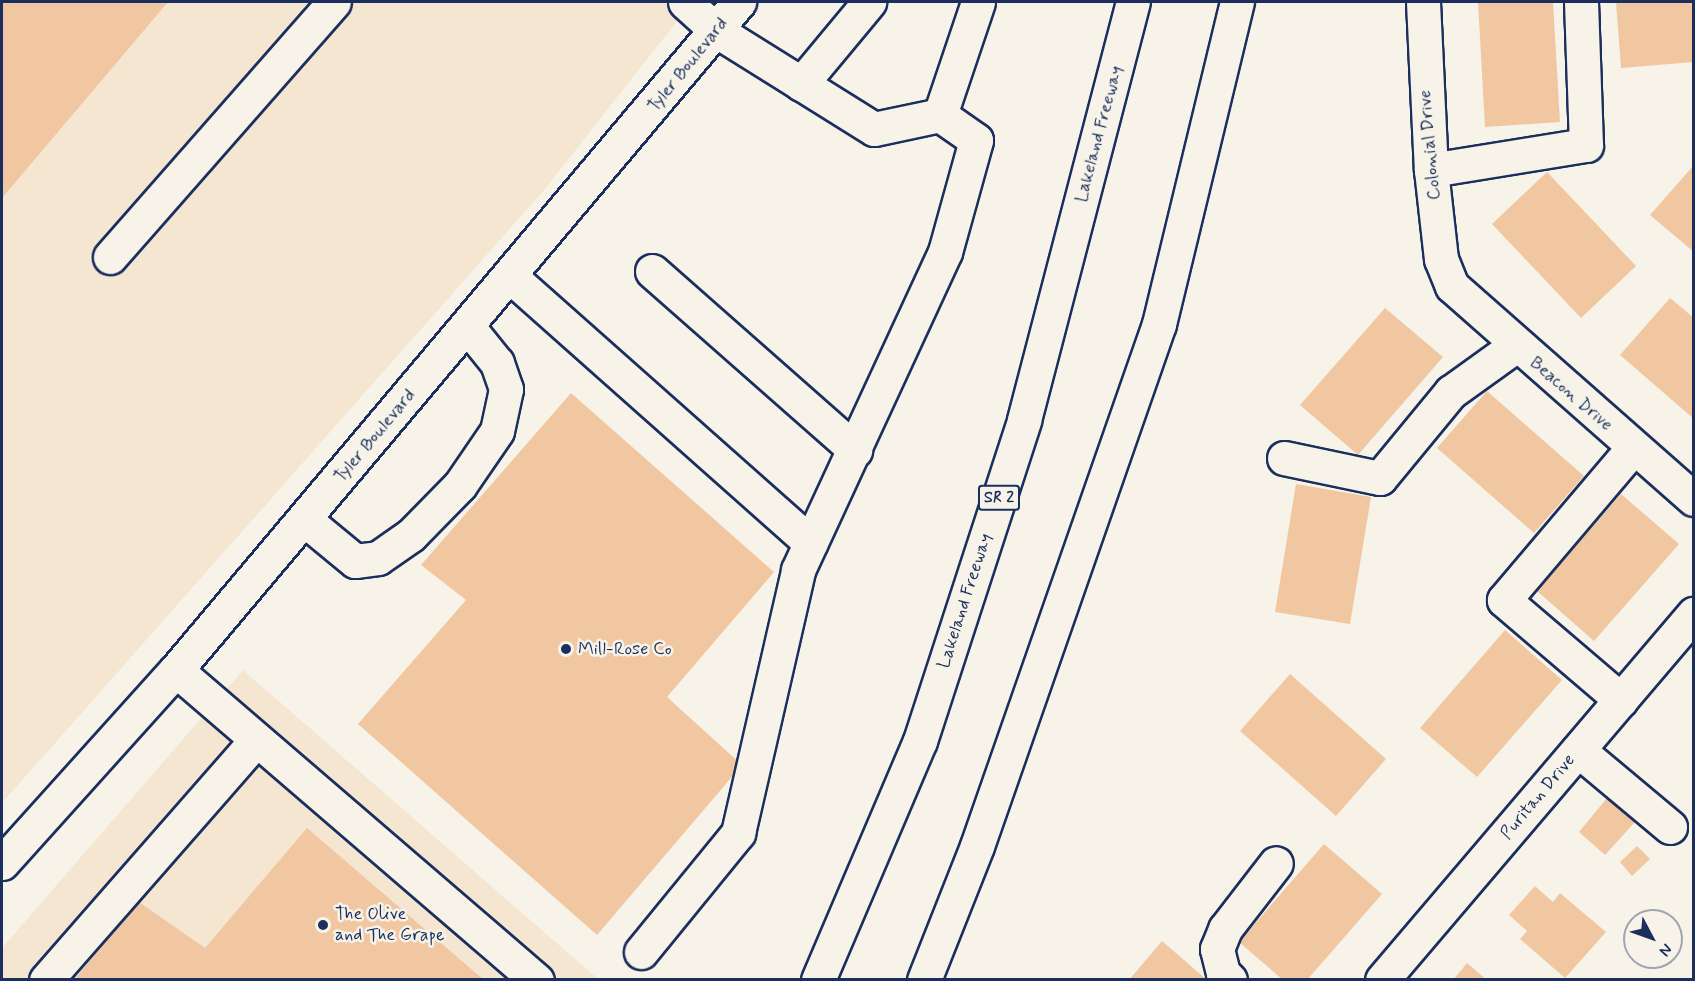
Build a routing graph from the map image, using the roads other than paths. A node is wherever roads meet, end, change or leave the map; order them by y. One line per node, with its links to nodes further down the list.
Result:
1 (334, 2): 14 (main road)
2 (685, 2): 10 (main road)
3 (739, 2): 10 (main road, Tyler Boulevard)
4 (869, 2): 11 (main road)
5 (978, 2): 12 (main road)
6 (1133, 2): 37 (main road, Lakeland Freeway / SR 2)
7 (1237, 2): 38 (main road)
8 (1423, 2): 13 (main road, Colonial Drive)
9 (1581, 2): 13 (main road)
10 (717, 31): 11 (main road); 16 (main road, Tyler Boulevard)
11 (801, 84): 12 (main road)
12 (940, 115): 21 (main road)
13 (1431, 170): 17 (main road, Colonial Drive)
14 (110, 256)
15 (652, 271): 21 (main road)
16 (510, 276): 18 (main road, Tyler Boulevard); 25 (main road)
17 (1452, 286): 19 (main road, Beacon Drive)
18 (468, 327): 24 (main road, Tyler Boulevard); 24 (main road)
19 (1515, 346): 20 (main road, Beacon Drive); 22 (main road)
20 (1633, 448): 23 (main road, Beacon Drive); 28 (main road)
21 (855, 450): 25 (main road)
22 (1284, 458)
23 (1694, 499)
24 (304, 519): 27 (main road, Tyler Boulevard)
25 (811, 543): 34 (main road)
26 (1694, 614): 28 (main road, Puritan Drive)
27 (176, 670): 29 (main road); 32 (main road, Tyler Boulevard)
28 (1621, 700): 30 (main road, Puritan Drive)
29 (255, 741): 35 (main road); 36 (main road)
30 (1578, 750): 31 (main road); 40 (main road, Puritan Drive)
31 (1670, 827)
32 (2, 863)
33 (1276, 863): 39 (main road)
34 (641, 952)
35 (46, 980)
36 (537, 980)
37 (818, 980)
38 (924, 980)
39 (1230, 980)
40 (1382, 980)

